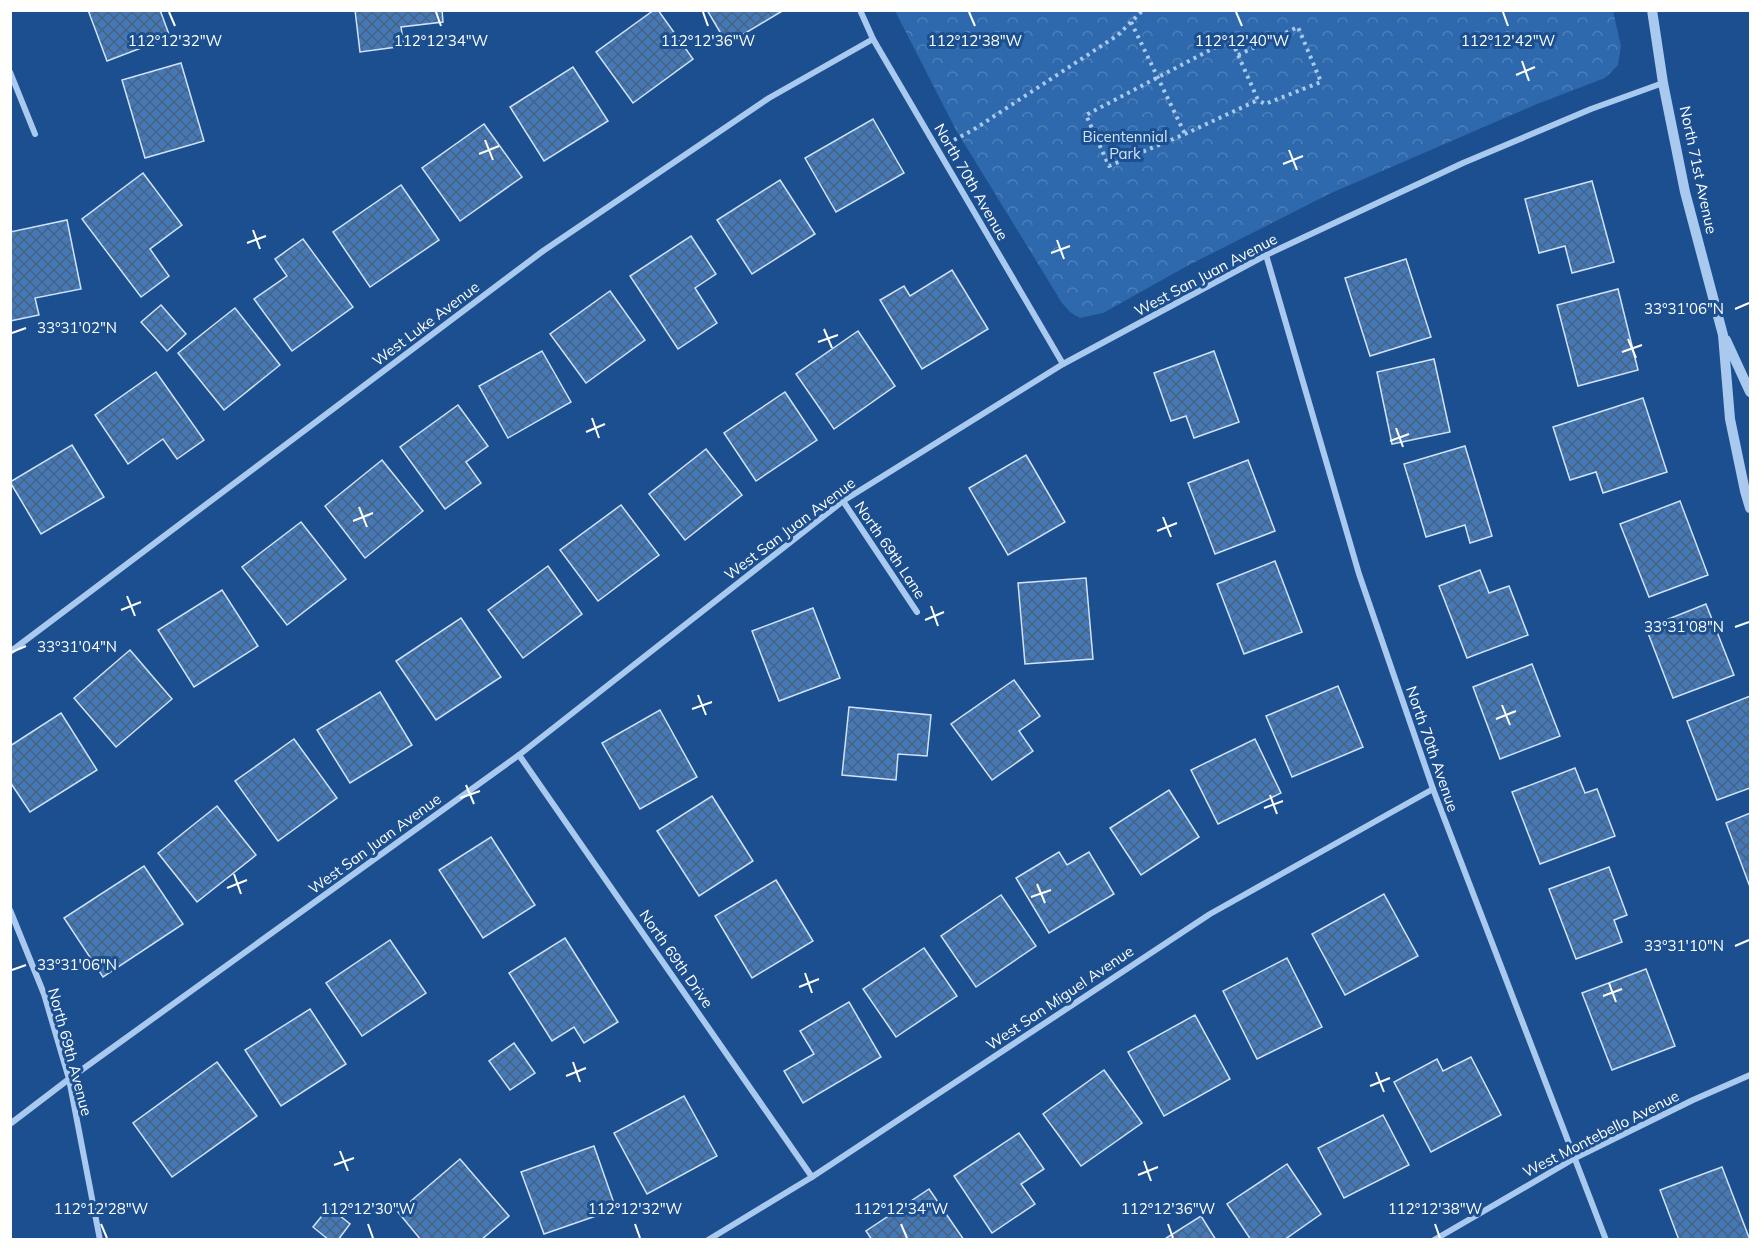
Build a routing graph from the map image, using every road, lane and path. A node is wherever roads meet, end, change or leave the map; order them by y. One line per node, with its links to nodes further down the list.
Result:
1 (860, 10): 5 (street, North 70th Avenue)
2 (1143, 10): 4 (path)
3 (1652, 10): 9 (street, North 71st Avenue)
4 (1131, 22): 8 (path); 13 (path)
5 (873, 39): 13 (street, North 70th Avenue); 21 (street, West Luke Avenue)
6 (1238, 55): 8 (path); 10 (path); 10 (path)
7 (10, 72): 11 (street)
8 (1157, 77): 12 (path); 12 (path)
9 (1664, 83): 14 (street, West San Juan Avenue); 15 (street, North 71st Avenue)
10 (1258, 100): 12 (path)
11 (35, 134)
12 (1185, 134)
13 (938, 149): 16 (street, North 70th Avenue)
14 (1266, 255): 16 (street, West San Juan Avenue); 23 (street, North 70th Avenue)
15 (1723, 334): 17 (street, North 71st Avenue); 19 (street, North 71st Avenue)
16 (1063, 364): 18 (street, West San Juan Avenue)
17 (1750, 392)
18 (843, 501): 20 (street, North 69th Lane); 22 (street, West San Juan Avenue)
19 (1750, 508)
20 (917, 612)
21 (10, 652)
22 (519, 755): 26 (street, West San Juan Avenue); 29 (street, North 69th Drive)
23 (1433, 789): 28 (street, North 70th Avenue); 29 (street, West San Miguel Avenue)
24 (10, 910): 26 (street, North 69th Avenue)
25 (1750, 1075): 28 (street, West Montebello Avenue)
26 (69, 1079): 27 (street, West San Juan Avenue); 30 (street, North 69th Avenue)
27 (10, 1124)
28 (1575, 1158): 32 (street, West Montebello Avenue); 33 (street, North 70th Avenue)
29 (812, 1177): 31 (street, West San Miguel Avenue)
30 (100, 1239)
31 (708, 1239)
32 (1434, 1239)
33 (1606, 1239)

